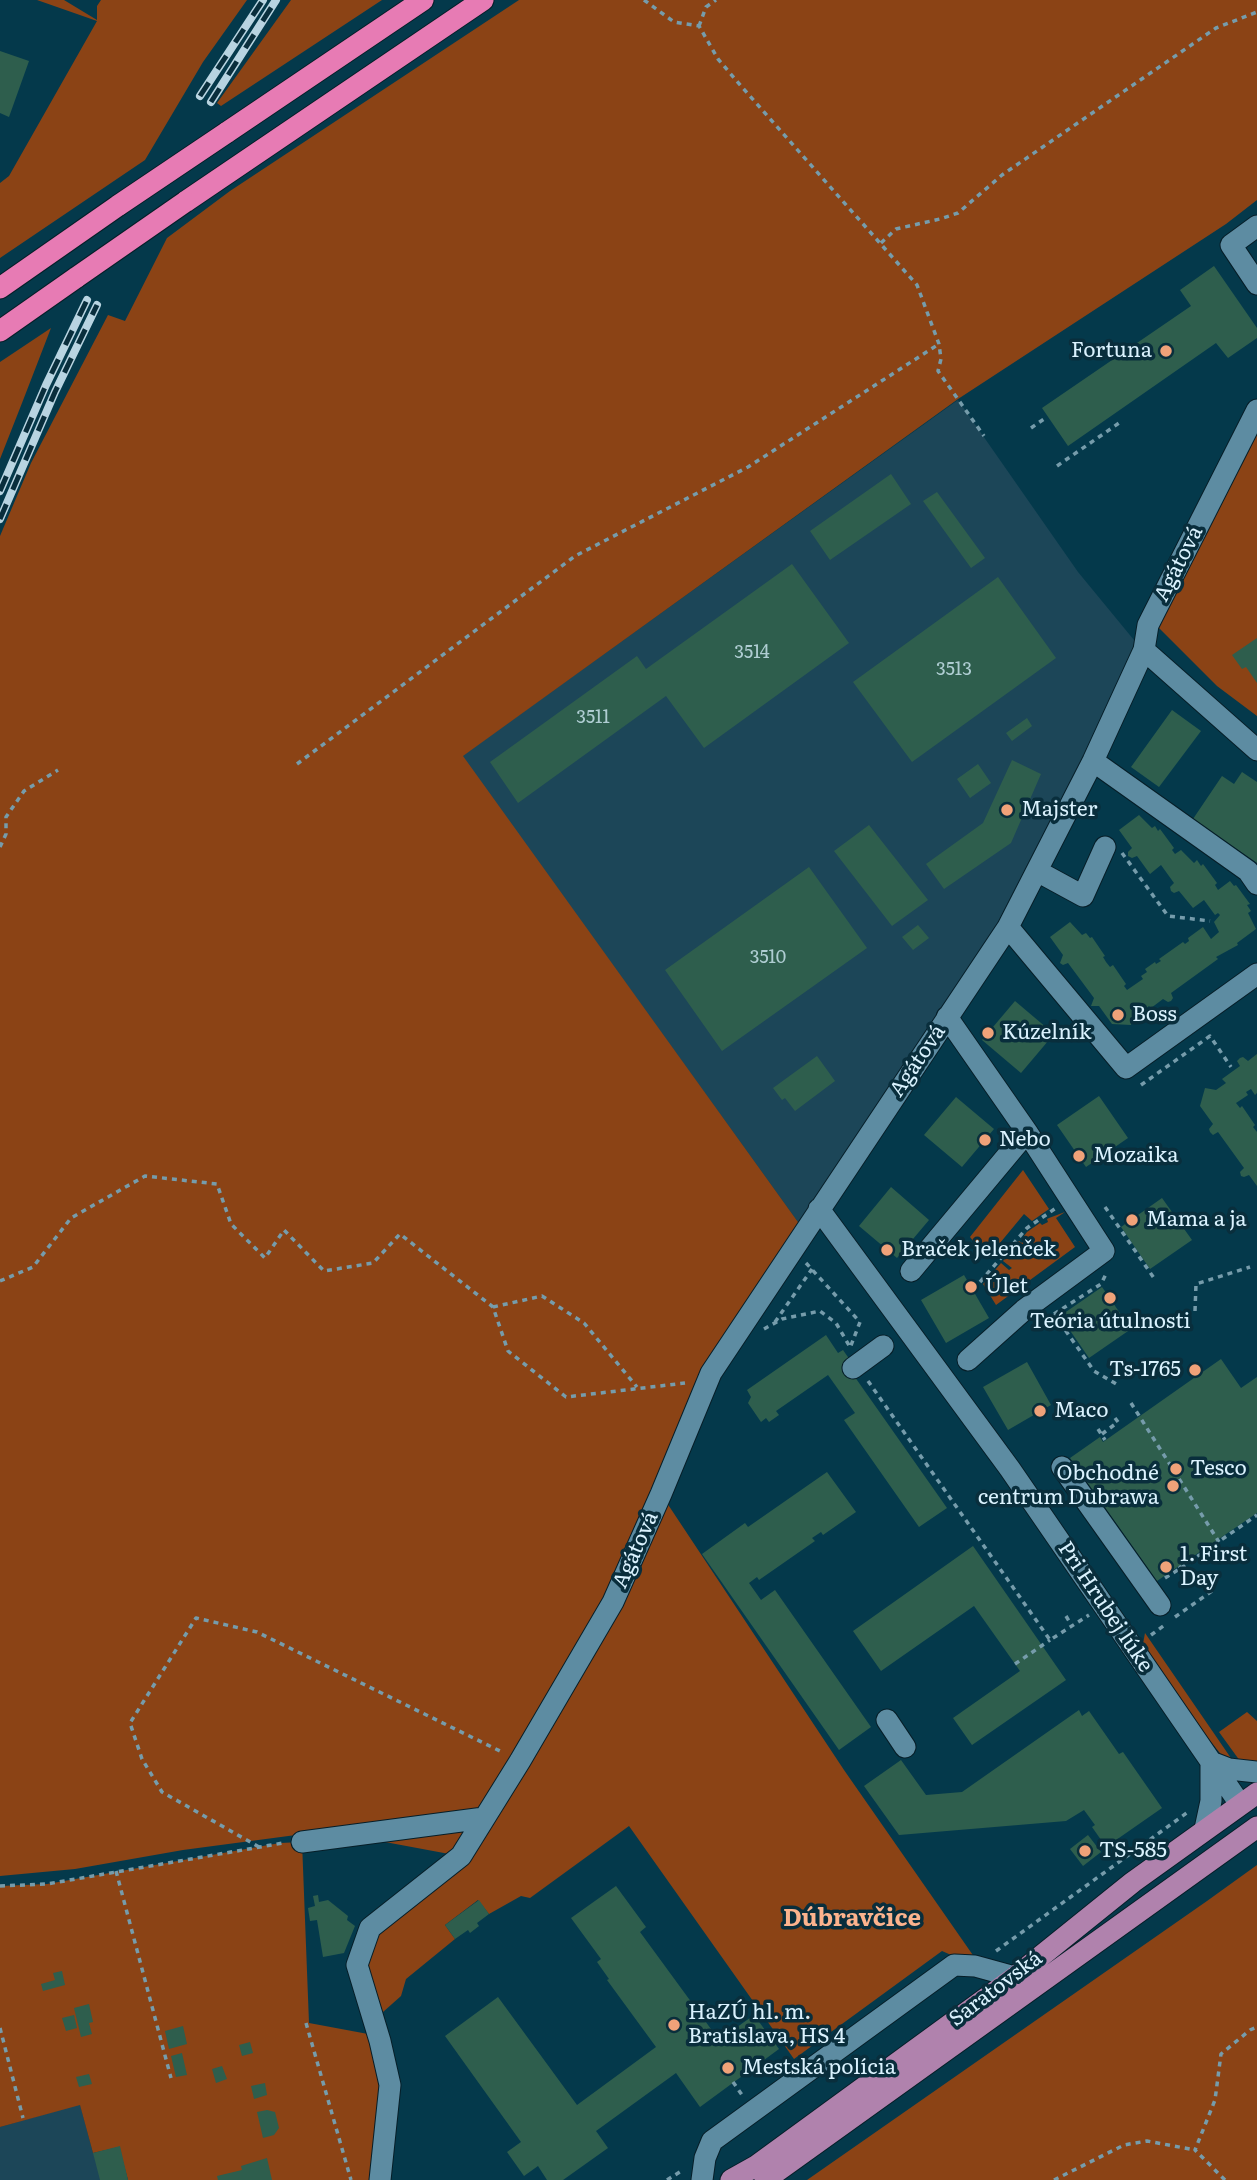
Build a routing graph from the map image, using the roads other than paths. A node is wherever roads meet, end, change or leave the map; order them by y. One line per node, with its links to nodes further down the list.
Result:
1 (423, 0): 5 (highway, bridge)
2 (483, 0): 6 (highway, bridge)
3 (1257, 226): 4 (street)
4 (1257, 284)
5 (0, 288)
6 (0, 331)
7 (1257, 410): 8 (street, Agátová)
8 (1144, 650): 9 (street); 10 (street, Agátová)
9 (1257, 750)
10 (1094, 761): 12 (street, Agátová); 13 (street)
11 (1112, 849): 12 (street)
12 (1037, 871): 14 (street, Agátová)
13 (1257, 884)
14 (1008, 927): 15 (street); 16 (street, Agátová)
15 (1257, 974)
16 (947, 1017): 17 (street); 18 (street, Agátová)
17 (1027, 1132): 19 (street); 22 (street)
18 (819, 1209): 27 (street, Pri Hrubej lúke); 30 (street, Agátová)
19 (911, 1271)
20 (883, 1346): 21 (street)
21 (853, 1360)
22 (968, 1360)
23 (1062, 1467): 24 (street)
24 (1160, 1605)
25 (887, 1720): 26 (street)
26 (905, 1747)
27 (1211, 1762): 28 (street); 29 (street, Pri Hrubej lúke); 32 (street)
28 (1257, 1772)
29 (1251, 1803): 32 (main road, Saratovská); 34 (main road)
30 (484, 1818): 33 (street); 36 (street, Agátová)
31 (1257, 1827): 34 (main road, Saratovská)
32 (1205, 1829): 35 (main road, Saratovská)
33 (302, 1842)
34 (1232, 1844): 39 (main road, Saratovská)
35 (1015, 1977): 37 (street); 38 (main road, Saratovská)
36 (380, 2180)
37 (702, 2180)
38 (731, 2180)
39 (765, 2180)

